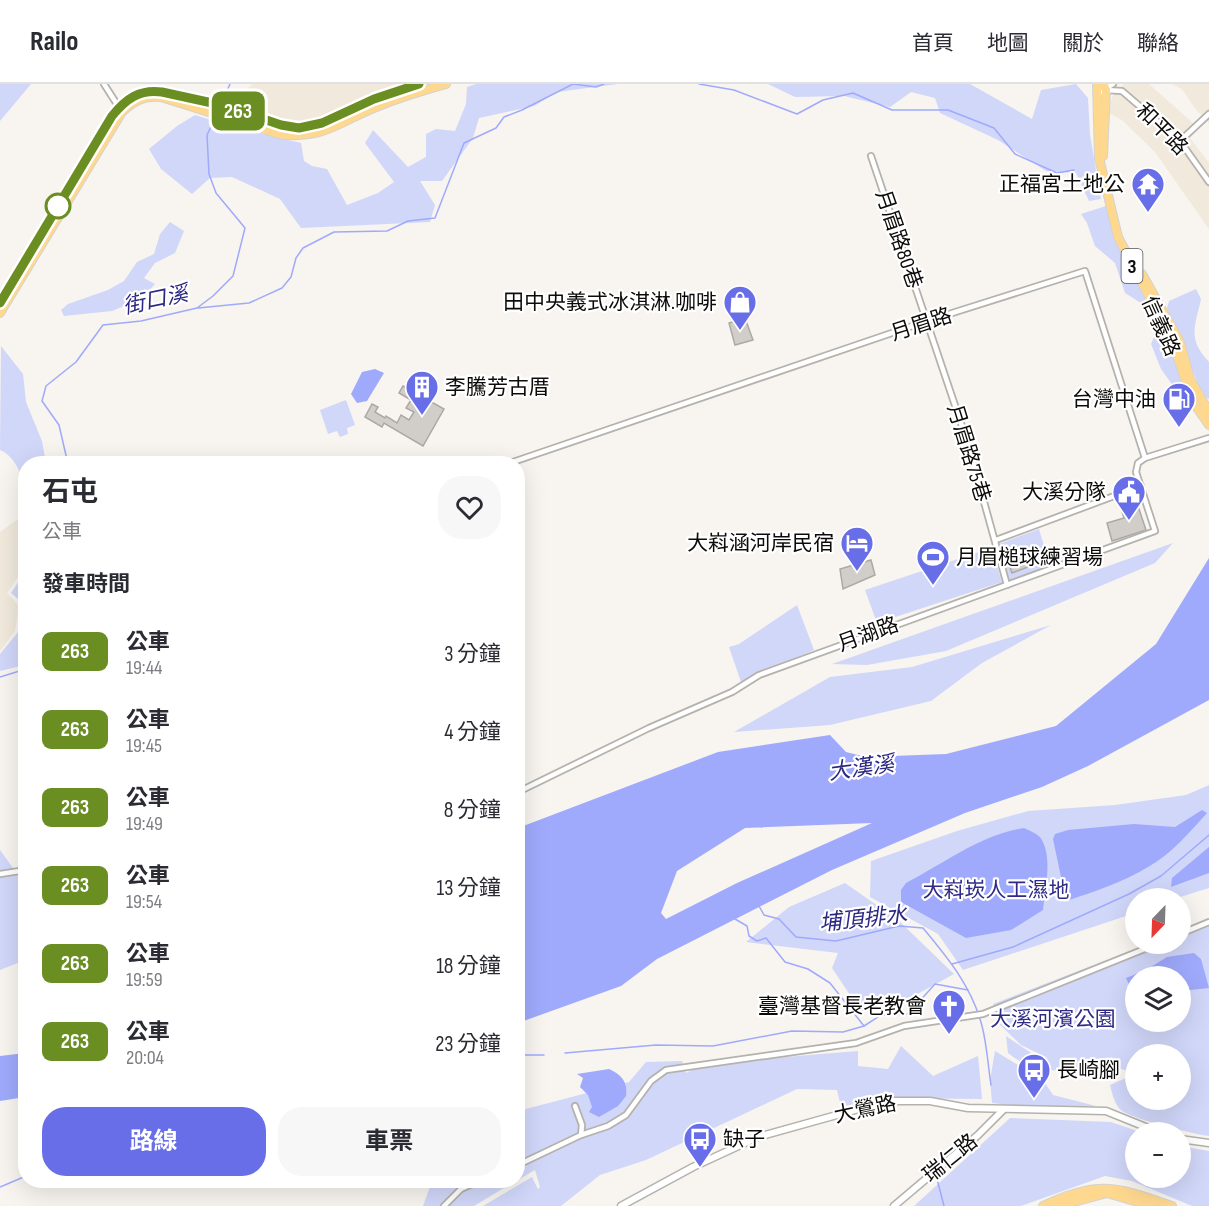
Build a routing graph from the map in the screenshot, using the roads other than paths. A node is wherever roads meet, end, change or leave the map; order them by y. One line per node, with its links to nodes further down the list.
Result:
1 (104, 84): 10 (street)
2 (419, 84): 7 (main road)
3 (446, 84): 9 (main road)
4 (1097, 84): 6 (main road, 信義路 / 3)
5 (1113, 84): 6 (street)
6 (1103, 89): 12 (street, 和平路); 18 (main road, 信義路 / 3); 19 (main road, 信義路 / 3)
7 (374, 99): 8 (main road); 9 (main road)
8 (198, 104): 9 (main road); 10 (main road)
9 (374, 108)
10 (121, 110): 15 (main road); 16 (main road)
11 (1209, 114): 12 (street)
12 (1180, 141): 14 (street, 和平路)
13 (871, 156): 17 (street, 月眉路80巷)
14 (1209, 182)
15 (0, 303)
16 (0, 313)
17 (927, 321): 21 (street, 月眉路); 22 (street, 月眉路); 24 (street, 月眉路75巷)
18 (1209, 412)
19 (1209, 424)
20 (1209, 438): 22 (street)
21 (525, 458)
22 (1145, 458): 23 (street, 月湖路)
23 (1141, 486): 24 (street); 25 (street, 月湖路)
24 (996, 540): 25 (street, 月眉路75巷)
25 (1007, 585): 26 (street, 月湖路)
26 (525, 789)
27 (18, 871): 28 (street)
28 (0, 874)
29 (1209, 922): 30 (street)
30 (1191, 929)
31 (1131, 954): 35 (street)
32 (575, 1106): 35 (street)
33 (1004, 1109): 34 (street, 大鶯路); 41 (street, 大鶯路); 42 (street, 瑞仁路)
34 (1133, 1122)
35 (581, 1135): 38 (street)
36 (1191, 1141): 37 (street)
37 (1209, 1143)
38 (525, 1162)
39 (463, 1188): 40 (street)
40 (444, 1206)
41 (621, 1206)
42 (894, 1206)
43 (1043, 1206): 46 (main road)
44 (1058, 1206): 45 (main road)
45 (1152, 1206)
46 (1172, 1206)

